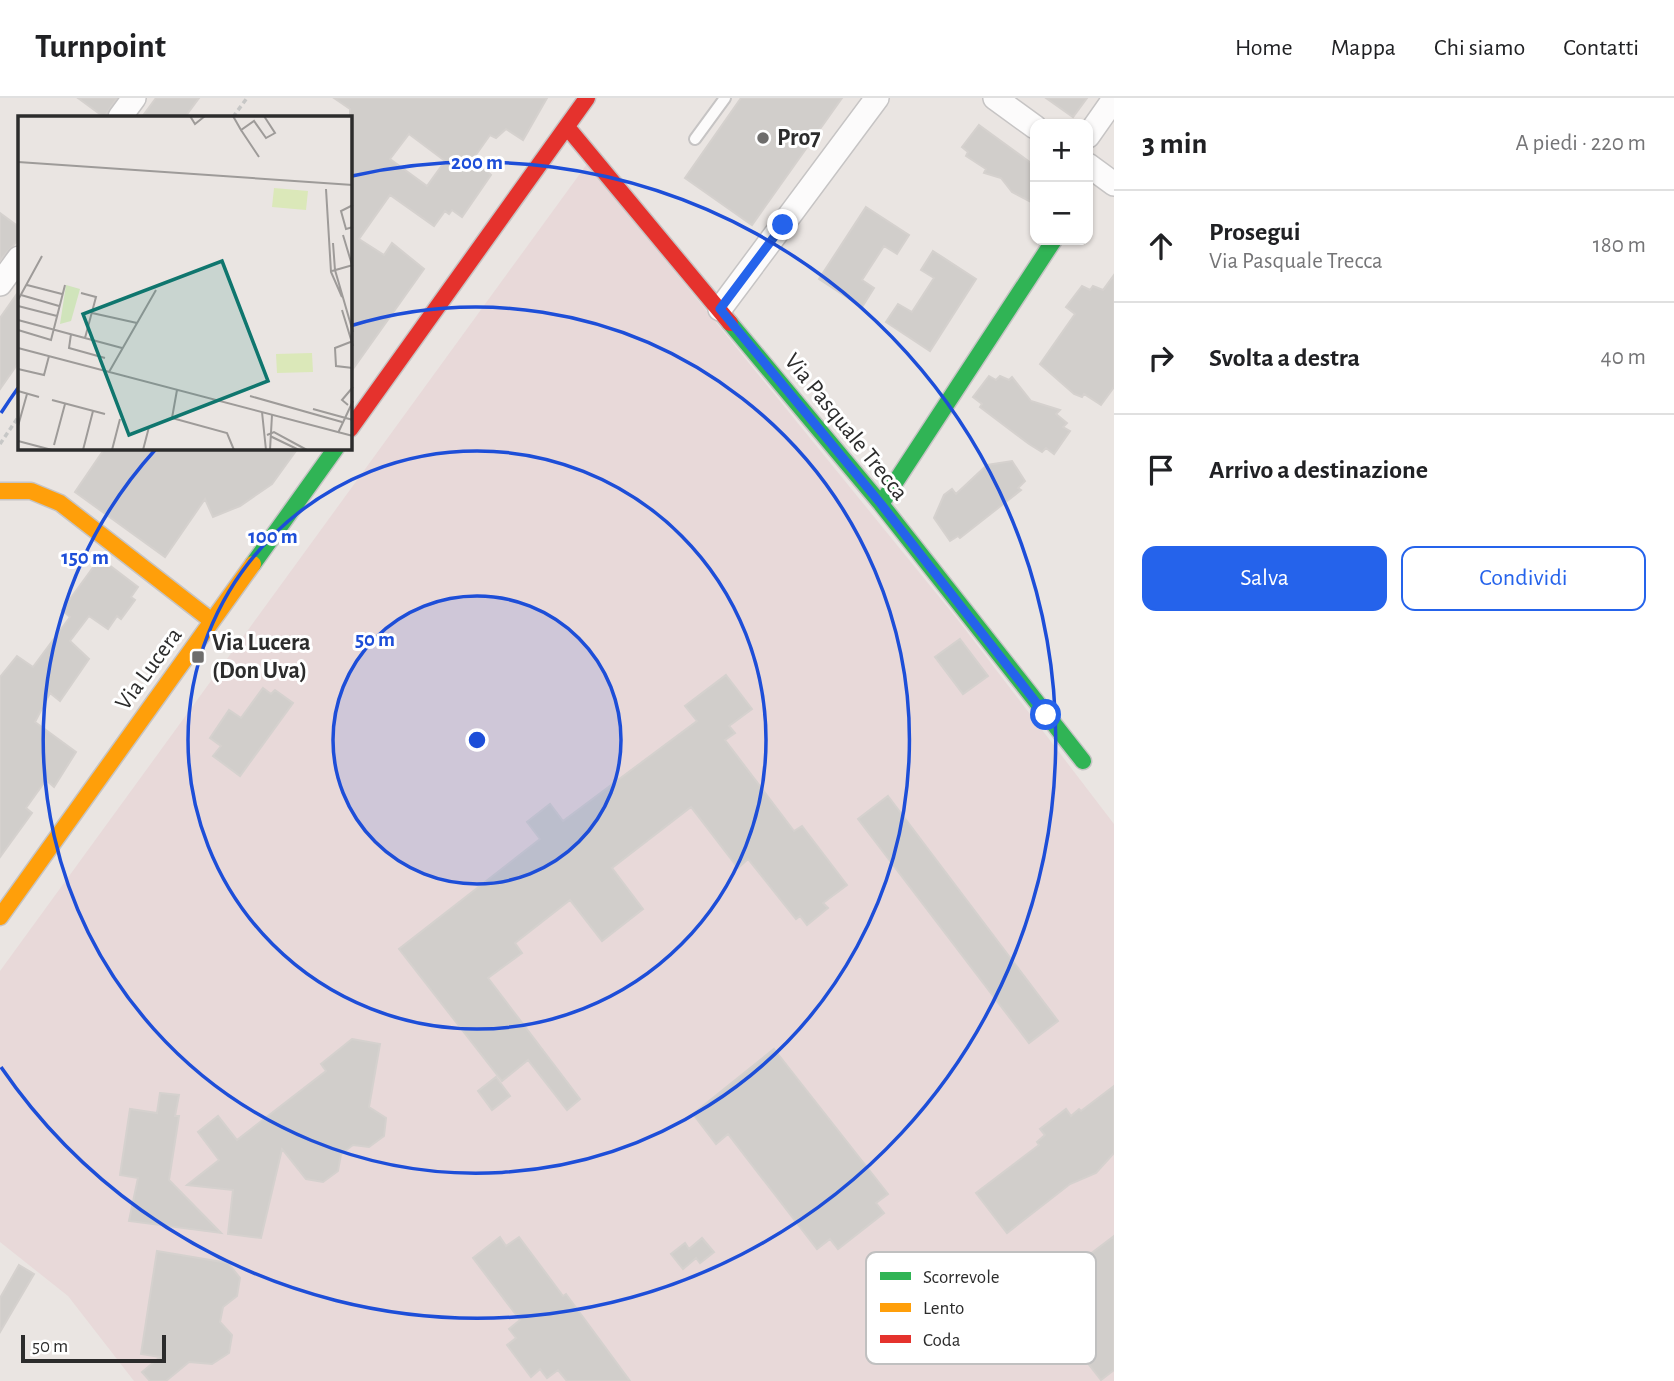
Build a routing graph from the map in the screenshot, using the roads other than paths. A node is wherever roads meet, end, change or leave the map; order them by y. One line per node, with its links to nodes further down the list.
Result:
1 (134, 98): 7 (street)
2 (587, 98): 9 (street)
3 (724, 98): 11 (lane)
4 (877, 98): 15 (street)
5 (1114, 99): 10 (street)
6 (1006, 101): 8 (street)
7 (121, 116)
8 (1030, 123)
9 (567, 127): 15 (street, Via Pasquale Trecca); 16 (street)
10 (1093, 129)
11 (695, 139)
12 (1051, 245): 19 (street)
13 (18, 259): 14 (street)
14 (1, 280)
15 (720, 309): 19 (street, Via Pasquale Trecca)
16 (352, 426)
17 (335, 450): 20 (street, Via Lucera)
18 (0, 491): 20 (street)
19 (881, 504): 21 (street, Via Pasquale Trecca)
20 (212, 621): 22 (street, Via Lucera)
21 (1083, 761)
22 (0, 917)

